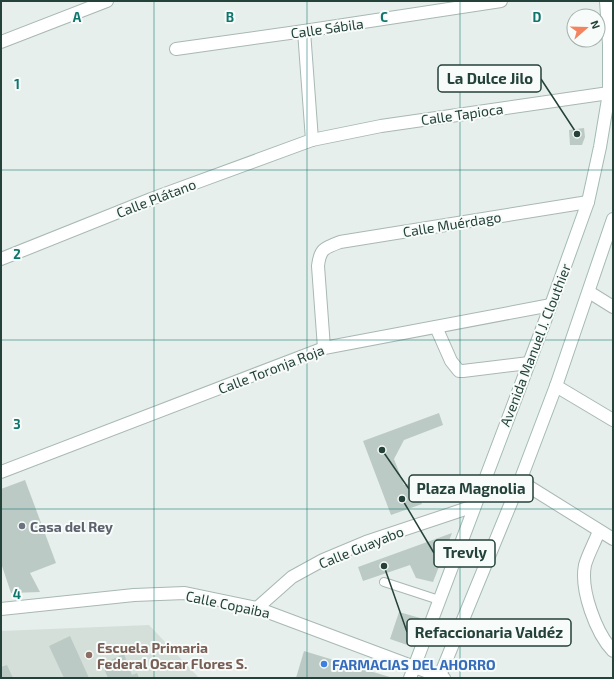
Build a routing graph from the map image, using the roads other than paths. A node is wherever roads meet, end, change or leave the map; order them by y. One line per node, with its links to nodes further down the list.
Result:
1 (107, 1): 5 (street)
2 (501, 1): 4 (street, Calle Sábila)
3 (606, 1): 7 (street, Avenida Manuel J. Clouthier)
4 (304, 31): 6 (street, Calle Sábila); 8 (street)
5 (1, 42)
6 (176, 49)
7 (611, 92): 8 (street, Calle Tapioca); 9 (street, Avenida Manuel J. Clouthier)
8 (312, 140): 11 (street, Calle Plátano)
9 (588, 202): 13 (street, Avenida Manuel J. Clouthier); 16 (street, Calle Muérdago)
10 (613, 219): 12 (street)
11 (1, 259)
12 (589, 292): 14 (street); 18 (street)
13 (551, 305): 15 (street, Calle Toronja Roja); 17 (street, Avenida Manuel J. Clouthier)
14 (613, 306)
15 (436, 327): 16 (street, Calle Toronja Roja); 17 (street)
16 (324, 348): 20 (street, Calle Toronja Roja)
17 (529, 363): 22 (street, Avenida Manuel J. Clouthier)
18 (556, 386): 19 (street); 21 (street)
19 (613, 420)
20 (1, 472)
21 (520, 481): 23 (street); 31 (street)
22 (474, 506): 26 (street, Avenida Manuel J. Clouthier); 27 (street, Calle Guayabo)
23 (599, 531): 24 (street); 29 (street)
24 (613, 539)
25 (384, 582): 26 (lane)
26 (439, 600): 30 (street, Avenida Manuel J. Clouthier)
27 (257, 608): 28 (street, Calle Copaiba); 30 (street, Calle Copaiba)
28 (1, 609)
29 (613, 651)
30 (414, 666): 31 (street, Calle Copaiba); 32 (street, Avenida Manuel J. Clouthier)
31 (441, 677)
32 (410, 678)

